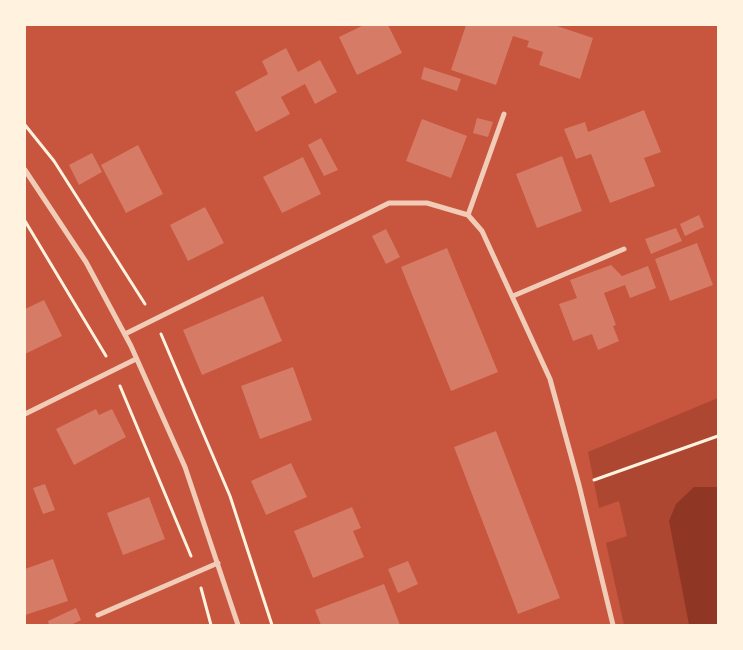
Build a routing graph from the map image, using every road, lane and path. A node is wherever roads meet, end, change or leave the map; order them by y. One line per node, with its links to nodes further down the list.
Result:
1 (504, 114): 4 (street)
2 (25, 125): 8 (path)
3 (25, 170): 9 (street)
4 (468, 215): 7 (street); 8 (street)
5 (25, 221): 11 (path)
6 (624, 249): 7 (street)
7 (513, 296): 14 (street)
8 (155, 320): 9 (street); 20 (path)
9 (125, 334): 10 (street)
10 (136, 359): 11 (street); 15 (street)
11 (112, 369): 12 (street); 16 (path)
12 (25, 414)
13 (718, 436): 14 (path)
14 (580, 485): 21 (street)
15 (218, 563): 16 (street); 19 (street)
16 (197, 572): 17 (street); 18 (path)
17 (98, 615)
18 (211, 625)
19 (238, 625)
20 (272, 625)
21 (613, 625)

